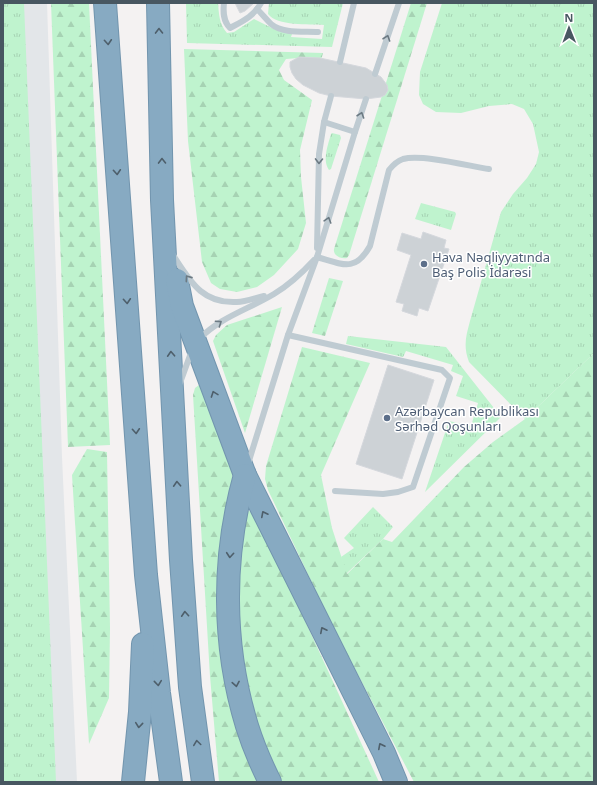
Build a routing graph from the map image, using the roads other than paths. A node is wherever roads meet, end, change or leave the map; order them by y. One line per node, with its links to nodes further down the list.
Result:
1 (105, 3): 25 (highway, one-way to 25)
2 (158, 3): 16 (highway, one-way to 2)
3 (224, 3): 7 (lane)
4 (261, 3): 7 (lane)
5 (354, 3): 9 (lane)
6 (399, 3): 10 (lane, one-way to 6)
7 (258, 9): 8 (lane)
8 (318, 32)
9 (340, 62)
10 (375, 74)
11 (331, 96): 13 (lane)
12 (366, 99): 14 (lane, one-way to 12)
13 (324, 122): 14 (lane); 18 (lane, one-way to 18)
14 (355, 132): 18 (lane, one-way to 14)
15 (489, 169): 18 (lane)
16 (162, 200): 17 (highway); 22 (highway, one-way to 16)
17 (173, 256): 19 (lane, one-way to 17); 21 (highway)
18 (317, 257): 19 (lane); 20 (lane)
19 (274, 294): 21 (lane, one-way to 19)
20 (288, 335): 23 (lane); 24 (lane)
21 (196, 344): 22 (lane); 23 (highway, one-way to 21)
22 (174, 418): 28 (highway, one-way to 22)
23 (245, 476): 29 (highway, one-way to 29); 30 (highway, one-way to 23)
24 (336, 491)
25 (146, 575): 26 (highway, one-way to 26); 27 (highway, one-way to 27)
26 (133, 782)
27 (172, 782)
28 (203, 782)
29 (270, 782)
30 (396, 782)

